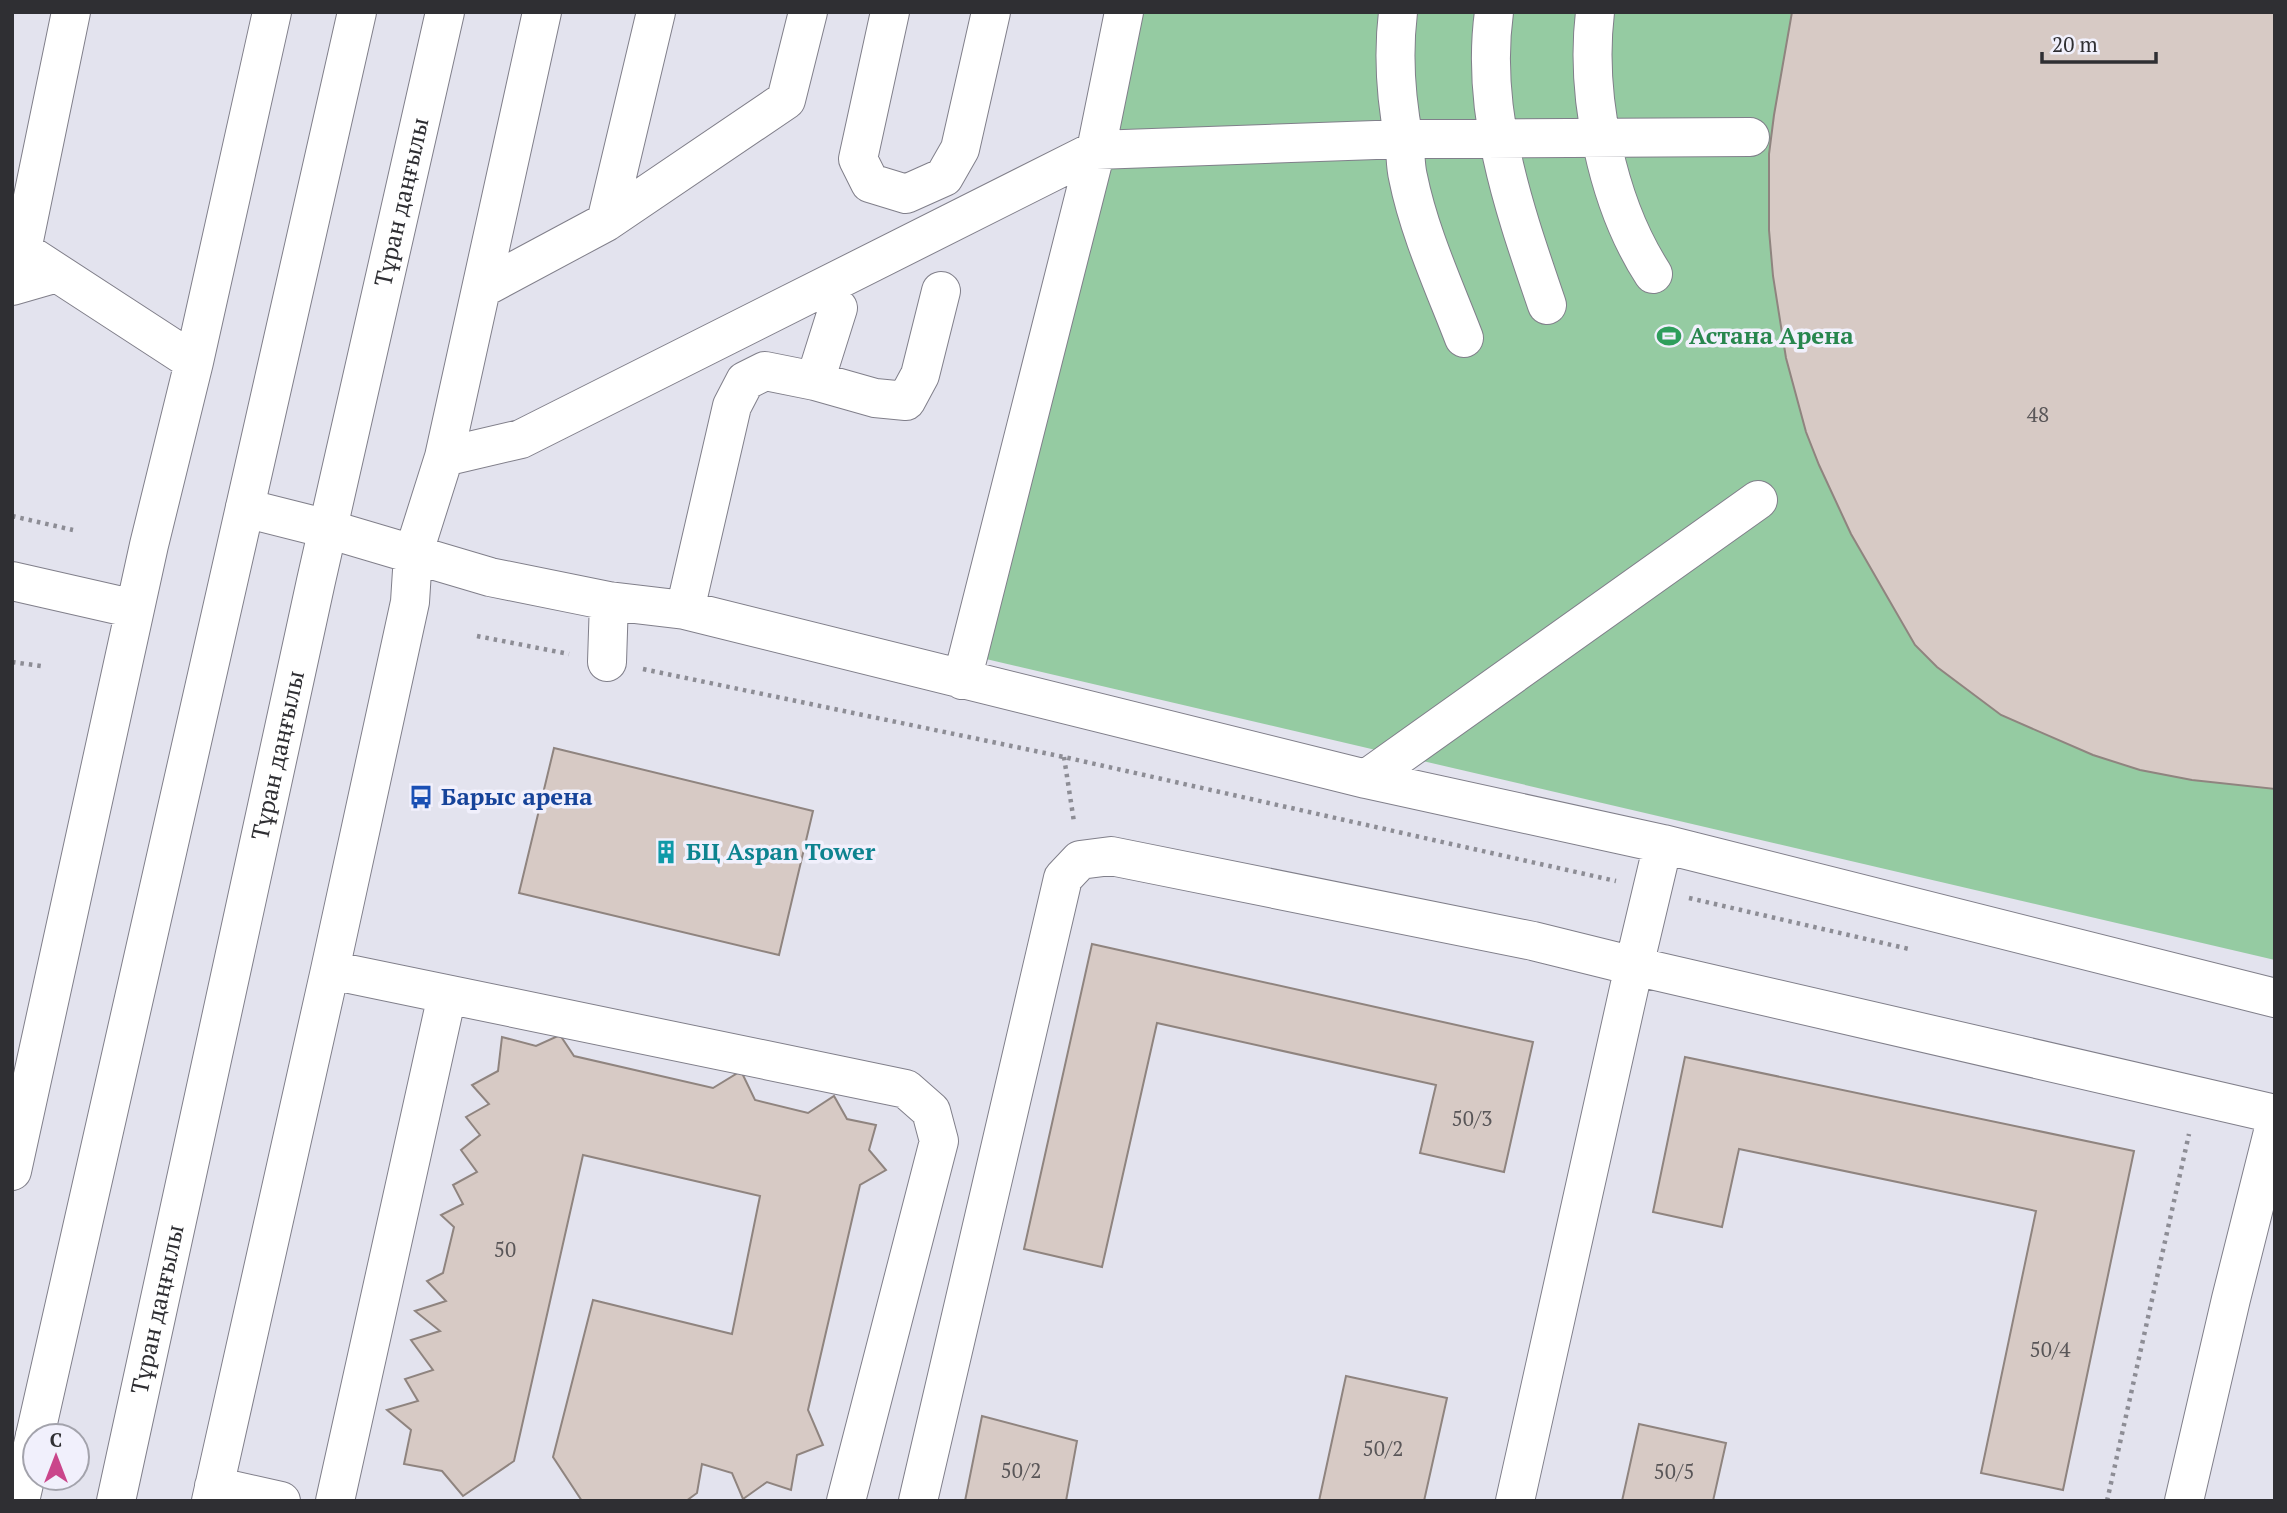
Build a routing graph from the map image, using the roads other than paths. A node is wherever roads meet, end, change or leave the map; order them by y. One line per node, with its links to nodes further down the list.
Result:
1 (71, 12): 20 (main road)
2 (272, 12): 27 (main road)
3 (357, 12): 31 (main road)
4 (445, 12): 32 (main road, Тұран даңғылы)
5 (542, 12): 22 (main road)
6 (656, 12): 19 (main road)
7 (808, 12): 19 (main road)
8 (890, 12): 9 (main road)
9 (991, 12)
10 (1124, 12): 18 (main road)
11 (1398, 12): 16 (main road)
12 (1494, 12): 17 (main road)
13 (1595, 12): 14 (main road)
14 (1601, 137): 15 (main road); 17 (main road); 21 (main road)
15 (1751, 137)
16 (1404, 139): 17 (main road); 18 (main road); 26 (main road)
17 (1498, 139): 24 (main road)
18 (1096, 150): 29 (main road); 39 (main road)
19 (606, 222): 22 (main road)
20 (16, 262): 27 (main road)
21 (1653, 274)
22 (481, 289): 29 (main road)
23 (941, 291): 28 (main road)
24 (1547, 305)
25 (838, 308): 28 (main road)
26 (1464, 338)
27 (194, 362): 36 (main road)
28 (815, 381): 37 (main road)
29 (444, 457): 33 (main road)
30 (1758, 500): 40 (main road)
31 (245, 508): 32 (main road); 49 (main road)
32 (328, 529): 33 (main road); 51 (main road, Тұран даңғылы)
33 (413, 555): 35 (main road); 43 (main road)
34 (12, 581): 36 (main road)
35 (609, 601): 37 (main road); 38 (main road)
36 (135, 609): 48 (main road)
37 (685, 610): 39 (main road)
38 (607, 662)
39 (962, 680): 40 (main road)
40 (1366, 779): 41 (main road)
41 (1663, 844): 42 (main road); 45 (main road)
42 (1634, 966): 46 (main road); 55 (main road); 56 (main road)
43 (330, 970): 44 (main road); 50 (main road)
44 (447, 995): 53 (main road); 54 (main road)
45 (2275, 998)
46 (2275, 1114)
47 (2275, 1124): 57 (main road)
48 (12, 1171)
49 (38, 1422)
50 (213, 1493): 52 (main road)
51 (116, 1501)
52 (281, 1501)
53 (335, 1501)
54 (846, 1501)
55 (918, 1501)
56 (1515, 1501)
57 (2184, 1501)

